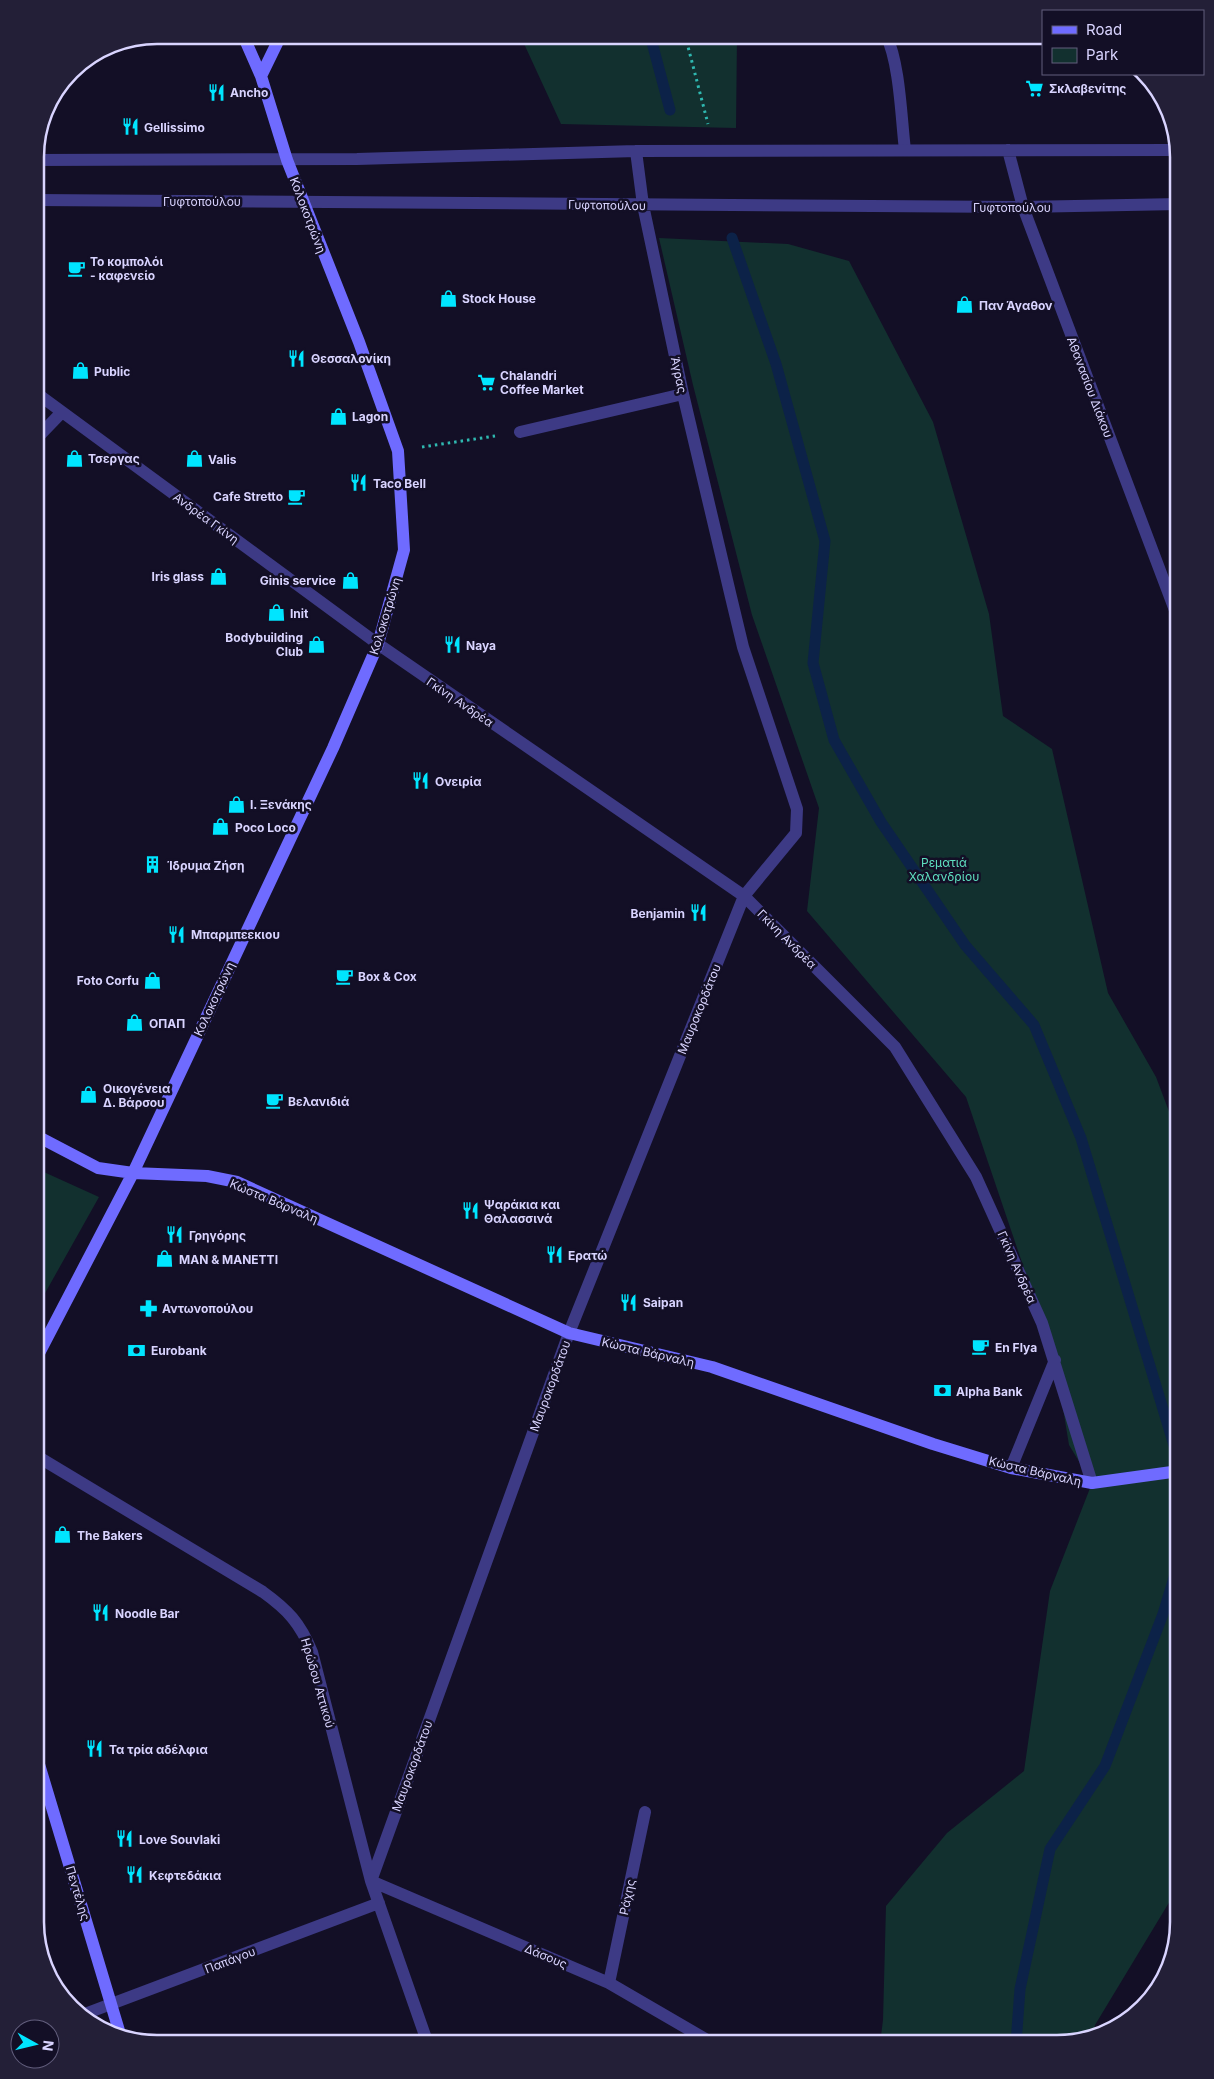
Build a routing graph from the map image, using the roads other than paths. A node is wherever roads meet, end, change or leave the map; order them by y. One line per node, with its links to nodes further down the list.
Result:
1 (247, 44): 4 (main road, Κολοκοτρώνη)
2 (277, 44): 4 (main road)
3 (890, 44): 5 (street)
4 (261, 76): 10 (main road, Κολοκοτρώνη)
5 (905, 150): 6 (street); 8 (street)
6 (1008, 150): 7 (street); 15 (street, Αθανασίου Διάκου)
7 (1170, 150)
8 (636, 151): 10 (street); 14 (street, Άγρας)
9 (44, 160): 10 (street)
10 (287, 160): 12 (main road, Κολοκοτρώνη)
11 (44, 200): 12 (street, Γυφτοπούλου)
12 (303, 201): 14 (street, Γυφτοπούλου); 22 (main road, Κολοκοτρώνη)
13 (1170, 204): 15 (street, Γυφτοπούλου)
14 (643, 205): 15 (street, Γυφτοπούλου); 16 (street, Άγρας)
15 (1023, 207): 21 (street, Αθανασίου Διάκου)
16 (683, 394): 20 (street); 23 (street, Άγρας)
17 (44, 399): 18 (street, Ανδρέα Γκίνη)
18 (62, 412): 19 (street); 22 (street, Ανδρέα Γκίνη)
19 (44, 431)
20 (520, 432)
21 (1170, 597)
22 (378, 644): 23 (street, Γκίνη Ανδρέα); 25 (main road, Κολοκοτρώνη)
23 (744, 896): 26 (street, Μαυροκορδάτου); 28 (street, Γκίνη Ανδρέα)
24 (44, 1140): 25 (main road, Κώστα Βάρναλη)
25 (133, 1173): 26 (main road, Κώστα Βάρναλη); 27 (main road, Κολοκοτρώνη)
26 (569, 1333): 30 (main road, Κώστα Βάρναλη); 35 (street, Μαυροκορδάτου)
27 (44, 1344)
28 (1055, 1360): 30 (street); 32 (street, Γκίνη Ανδρέα)
29 (44, 1460): 35 (street, Ηρώδου Αττικού)
30 (1011, 1468): 32 (main road, Κώστα Βάρναλη)
31 (1170, 1472): 32 (main road, Κώστα Βάρναλη)
32 (1092, 1483)
33 (44, 1781): 38 (main road, Πεντέλης)
34 (645, 1812): 37 (street, Ράχης)
35 (371, 1880): 36 (street, Ηρώδου Αττικού); 37 (street, Δάσους)
36 (379, 1903): 38 (street, Παπάγου); 41 (street, Ηρώδου Αττικού)
37 (609, 1983): 42 (street, Δάσους)
38 (112, 2005): 39 (street, Παπάγου); 40 (main road, Πεντέλης)
39 (90, 2013)
40 (118, 2028)
41 (425, 2035)
42 (699, 2035)

